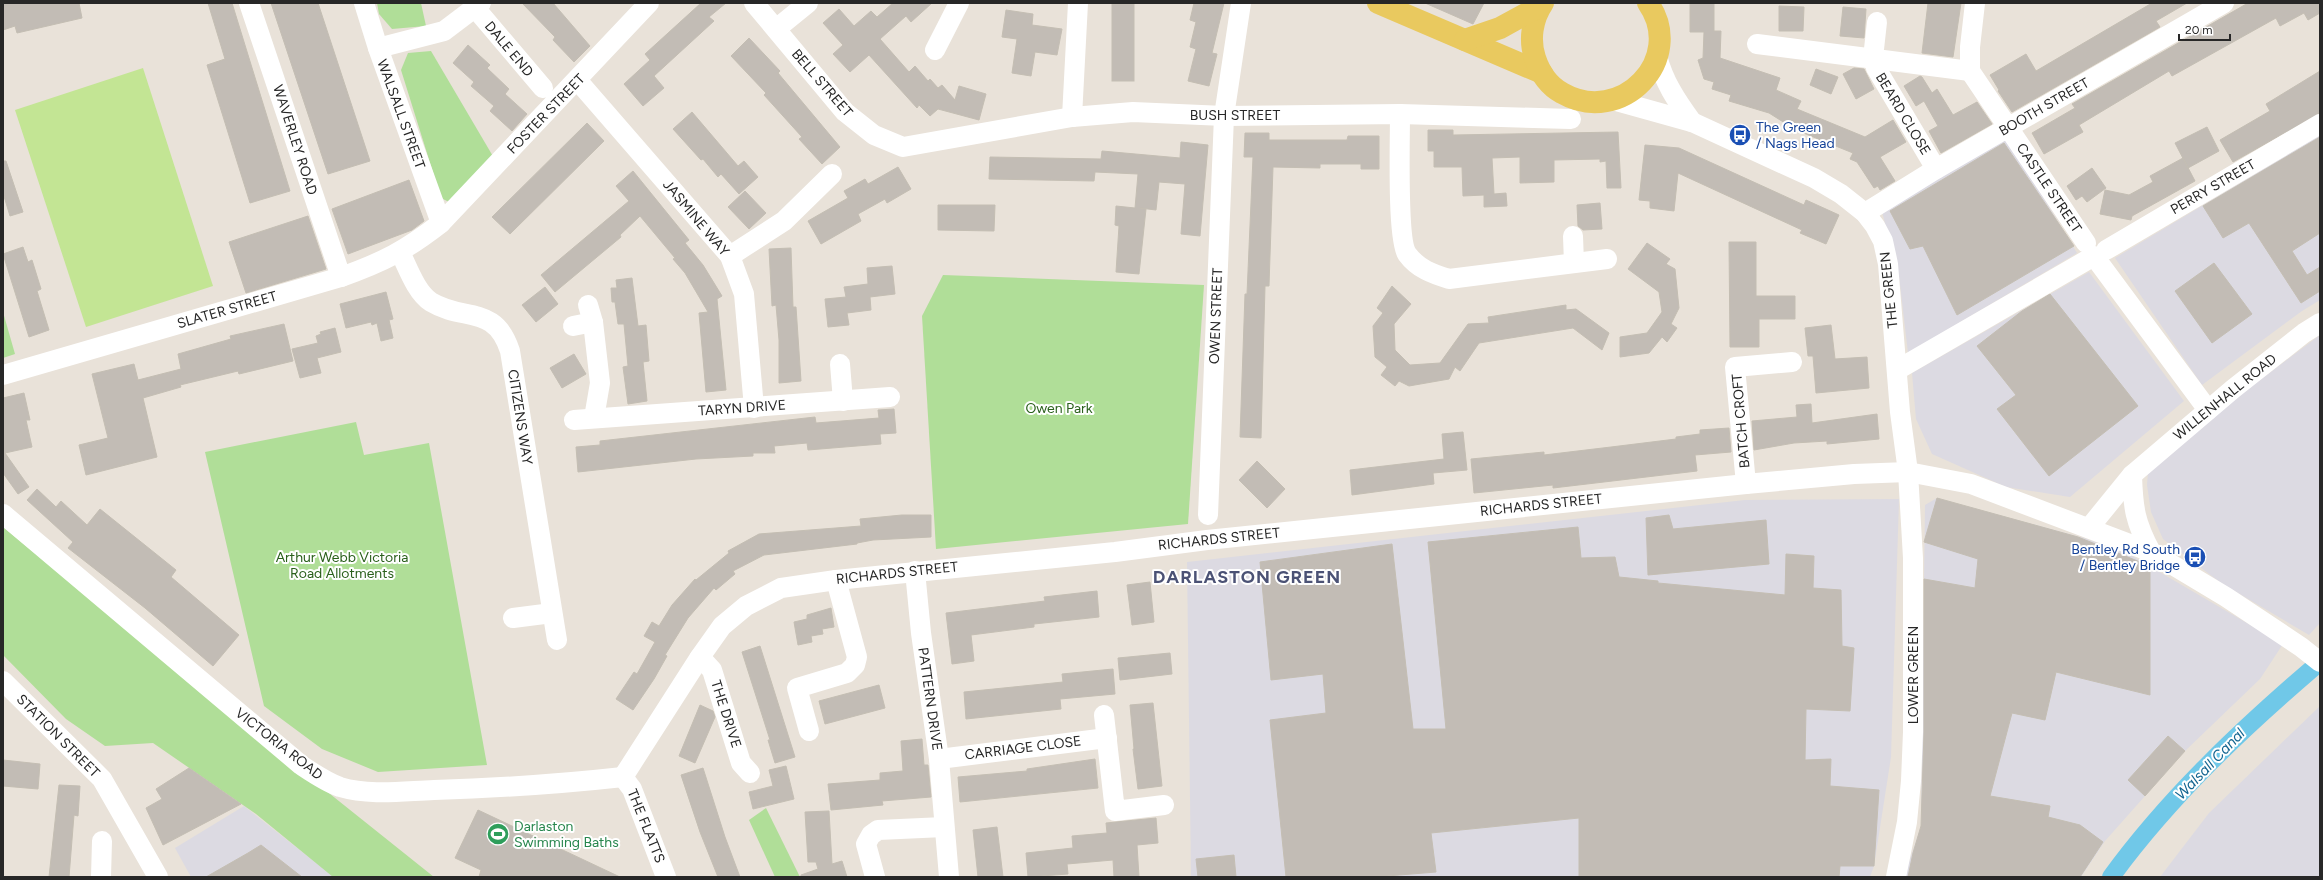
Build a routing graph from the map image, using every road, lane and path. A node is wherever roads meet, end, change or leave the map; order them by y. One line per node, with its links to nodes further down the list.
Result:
1 (249, 3): 46 (street, WAVERLEY ROAD)
2 (364, 3): 19 (street, WALSALL STREET)
3 (649, 3): 25 (street, FOSTER STREET)
4 (754, 3): 16 (street, BELL STREET)
5 (808, 3): 16 (street)
6 (959, 3): 20 (street)
7 (1078, 3): 30 (street)
8 (1241, 3): 29 (street, OWEN STREET)
9 (1378, 3): 17 (main road)
10 (1975, 3): 23 (street)
11 (2224, 3): 34 (street, BOOTH STREET)
12 (1650, 4): 21 (main road)
13 (1542, 5): 17 (main road); 24 (main road)
14 (478, 6): 19 (street, DALE END); 26 (street, DALE END)
15 (1877, 22): 22 (street, BEARD CLOSE)
16 (776, 29): 35 (street, BELL STREET)
17 (1465, 40): 24 (main road)
18 (1757, 44): 22 (street, BEARD CLOSE)
19 (378, 48): 39 (street, WALSALL STREET)
20 (935, 50)
21 (1657, 56): 27 (main road); 32 (street, THE GREEN)
22 (1873, 58): 23 (street, BEARD CLOSE); 36 (street, BEARD CLOSE)
23 (1970, 71): 34 (street, CASTLE STREET)
24 (1542, 73): 27 (main road)
25 (578, 80): 39 (street, FOSTER STREET); 43 (street, JASMINE WAY)
26 (543, 88)
27 (1613, 100): 32 (street, THE GREEN)
28 (1400, 114): 29 (street, BUSH STREET); 31 (street, BUSH STREET); 45 (street)
29 (1224, 116): 30 (street, BUSH STREET); 63 (street, OWEN STREET)
30 (1072, 117): 35 (street, BUSH STREET)
31 (1570, 119)
32 (1692, 122): 38 (street, THE GREEN)
33 (2320, 124): 41 (street, PERRY STREET)
34 (2009, 128): 36 (street, BOOTH STREET); 41 (street, CASTLE STREET)
35 (903, 147)
36 (1936, 169): 38 (street, BOOTH STREET)
37 (832, 174): 43 (street)
38 (1865, 213): 51 (street, THE GREEN)
39 (441, 223): 42 (street, SLATER STREET)
40 (1573, 236): 45 (street)
41 (2095, 250): 51 (street, PERRY STREET); 56 (street, CASTLE STREET)
42 (400, 252): 46 (street, SLATER STREET); 68 (street, CITIZENS WAY)
43 (730, 256): 55 (street, JASMINE WAY)
44 (1607, 259): 45 (street)
45 (1574, 263)
46 (341, 277): 52 (street, SLATER STREET)
47 (2320, 323): 56 (street, WILLENHALL ROAD)
48 (573, 326): 57 (street)
49 (1792, 362): 61 (street, BATCH CROFT)
50 (840, 364): 54 (street)
51 (1897, 370): 59 (street, THE GREEN)
52 (3, 374)
53 (890, 397): 54 (street, TARYN DRIVE)
54 (843, 401): 55 (street, TARYN DRIVE)
55 (754, 408): 57 (street, TARYN DRIVE)
56 (2208, 410): 60 (street, WILLENHALL ROAD)
57 (594, 418): 58 (street, TARYN DRIVE)
58 (574, 420)
59 (1908, 472): 61 (street, RICHARDS STREET); 64 (street, RICHARDS STREET); 88 (street, LOWER GREEN)
60 (2132, 475): 64 (street, WILLENHALL ROAD); 65 (street)
61 (1746, 484): 66 (street, RICHARDS STREET)
62 (3, 514): 79 (street, VICTORIA ROAD)
63 (1208, 515)
64 (2089, 528): 65 (street, RICHARDS STREET)
65 (2151, 552): 72 (street, RICHARDS STREET)
66 (915, 571): 67 (street, RICHARDS STREET); 77 (street, PATTERN DRIVE)
67 (836, 580): 71 (street, RICHARDS STREET); 75 (street)
68 (552, 613): 69 (street); 70 (street, CITIZENS WAY)
69 (514, 618)
70 (557, 640)
71 (700, 657): 78 (street, THE DRIVE); 79 (street, RICHARDS STREET)
72 (2320, 662)
73 (3, 681): 84 (street, STATION STREET)
74 (1104, 715): 76 (street)
75 (809, 731)
76 (1107, 738): 77 (street, CARRIAGE CLOSE); 80 (street)
77 (939, 759): 81 (street, PATTERN DRIVE)
78 (750, 773)
79 (623, 777): 85 (street, THE FLATTS)
80 (1164, 805)
81 (944, 827): 86 (street); 87 (street, PATTERN DRIVE)
82 (102, 841): 83 (street)
83 (101, 877)
84 (158, 877)
85 (666, 877)
86 (876, 877)
87 (949, 877)
88 (1896, 877)

